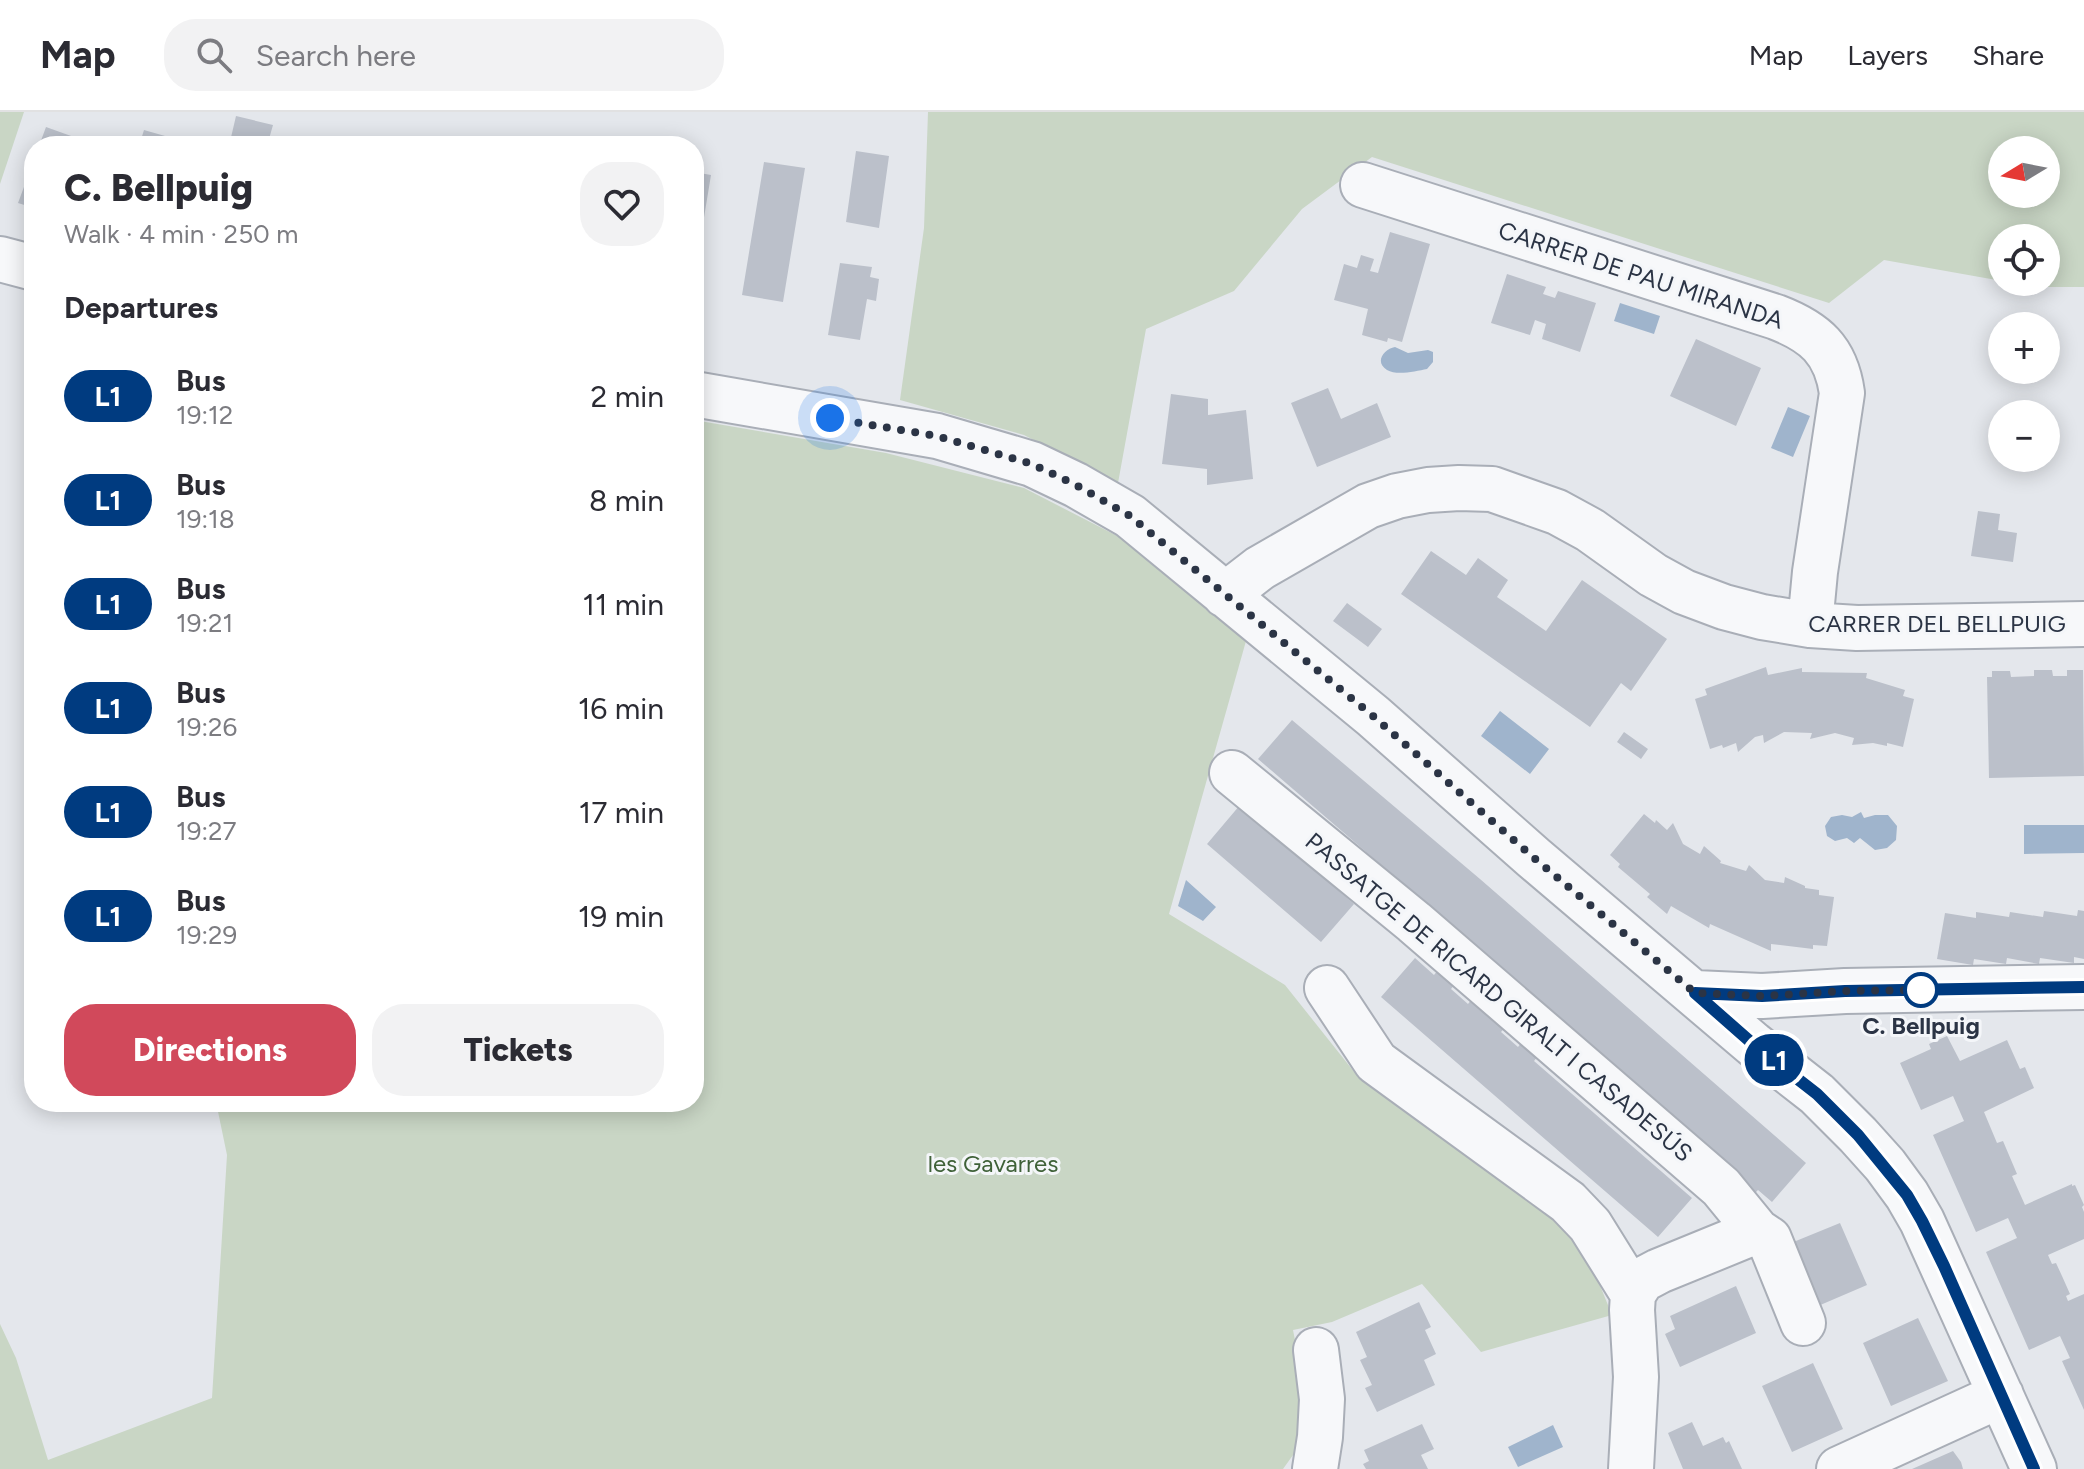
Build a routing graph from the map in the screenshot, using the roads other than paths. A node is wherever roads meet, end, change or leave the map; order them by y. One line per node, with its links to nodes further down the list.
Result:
1 (1363, 185): 7 (street, CARRER DE PAU MIRANDA)
2 (0, 259): 3 (street)
3 (24, 265)
4 (704, 396): 5 (street)
5 (1225, 595): 7 (street, CARRER DEL BELLPUIG); 11 (street)
6 (2084, 624): 7 (street, CARRER DEL BELLPUIG)
7 (1810, 625)
8 (1232, 773): 12 (street, PASSATGE DE RICARD GIRALT I CASADESÚS)
9 (2084, 987): 11 (street)
10 (1327, 988): 13 (street)
11 (1695, 993): 16 (street)
12 (1757, 1231): 13 (street); 14 (street, PASSATGE DE RICARD GIRALT I CASADESÚS)
13 (1633, 1294): 19 (street)
14 (1803, 1323)
15 (1316, 1350): 18 (street)
16 (2001, 1395): 17 (street); 20 (street)
17 (1845, 1468)
18 (1315, 1469)
19 (1631, 1469)
20 (2034, 1469)

